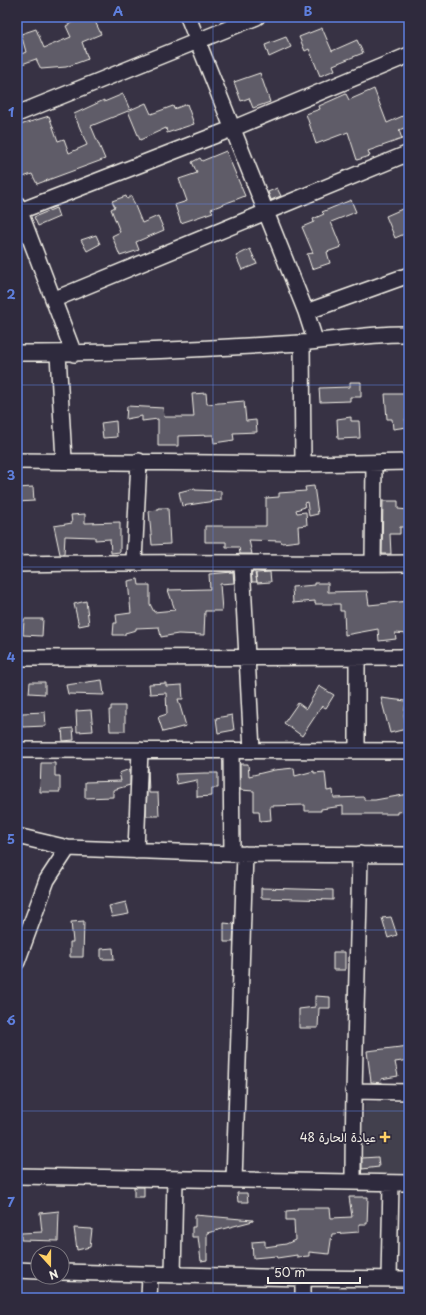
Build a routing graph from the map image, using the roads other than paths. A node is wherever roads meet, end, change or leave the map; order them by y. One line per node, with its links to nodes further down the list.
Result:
1 (188, 17): 3 (street)
2 (257, 17): 3 (street)
3 (198, 41): 5 (street); 6 (street)
4 (409, 55): 6 (street)
5 (17, 114)
6 (234, 128): 8 (street); 9 (street)
7 (409, 153): 9 (street)
8 (19, 207): 11 (street)
9 (265, 212): 11 (street); 12 (street)
10 (409, 275): 12 (street)
11 (55, 299): 17 (street)
12 (306, 312): 14 (street)
13 (409, 334): 14 (street)
14 (308, 342): 17 (street); 23 (street)
15 (17, 353): 16 (street)
16 (58, 354): 17 (street); 18 (street)
17 (74, 354)
18 (64, 460): 19 (street); 20 (street)
19 (17, 461)
20 (139, 461): 23 (street); 24 (street)
21 (409, 462): 22 (street)
22 (374, 463): 23 (street); 25 (street)
23 (303, 464)
24 (134, 561): 27 (street); 28 (street)
25 (373, 563): 26 (street); 28 (street)
26 (409, 563)
27 (17, 564)
28 (242, 564): 32 (street)
29 (356, 657): 30 (street); 32 (street); 37 (street)
30 (409, 657)
31 (17, 658): 32 (street)
32 (247, 658): 36 (street)
33 (17, 750): 34 (street)
34 (140, 750): 35 (street); 41 (street)
35 (231, 750): 36 (street); 42 (street)
36 (252, 750): 37 (street)
37 (357, 751): 38 (street)
38 (409, 751)
39 (17, 836): 40 (street)
40 (68, 848): 41 (street); 45 (street)
41 (136, 851): 42 (street)
42 (238, 854): 43 (street); 50 (street)
43 (360, 854): 44 (street); 46 (street)
44 (409, 855)
45 (17, 962)
46 (353, 1091): 47 (street); 51 (street)
47 (409, 1092)
48 (17, 1176): 49 (street)
49 (175, 1179): 50 (street); 57 (street)
50 (234, 1180): 51 (street)
51 (353, 1182): 52 (street)
52 (391, 1183): 53 (street); 60 (street)
53 (409, 1183)
54 (17, 1270): 55 (street)
55 (30, 1271)
56 (70, 1272): 58 (street)
57 (173, 1274): 58 (street); 59 (street)
58 (150, 1275): 62 (street)
59 (303, 1278): 60 (street); 63 (street)
60 (389, 1278): 61 (street)
61 (409, 1279)
62 (149, 1298)
63 (303, 1298)

